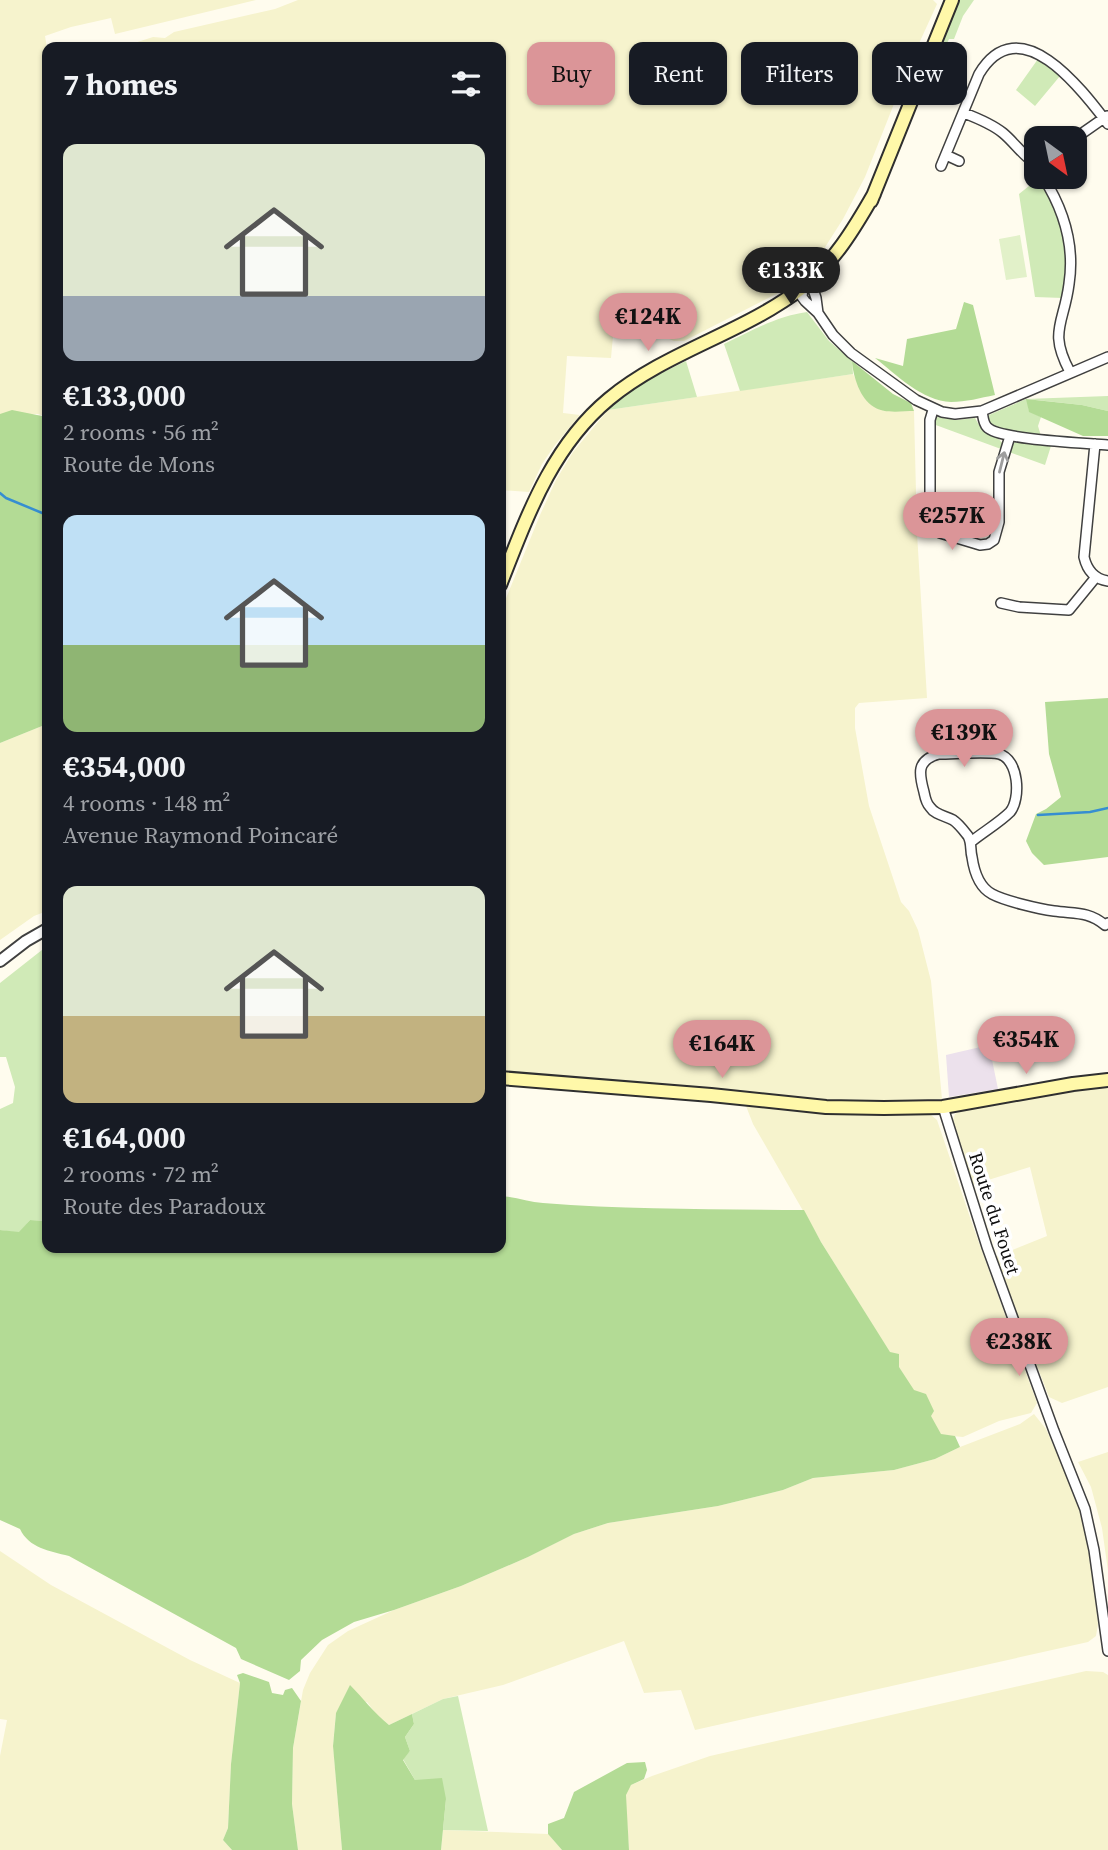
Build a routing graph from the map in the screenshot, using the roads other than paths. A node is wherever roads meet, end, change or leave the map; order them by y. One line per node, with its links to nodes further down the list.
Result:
1 (951, 0): 10 (main road)
2 (964, 113): 3 (street); 5 (street); 6 (street)
3 (1107, 119): 4 (street)
4 (1087, 131)
5 (946, 155): 7 (street); 8 (street)
6 (1024, 155)
7 (959, 161)
8 (941, 166)
9 (1050, 189): 12 (street)
10 (806, 291): 13 (street); 18 (main road)
11 (1108, 356): 12 (street)
12 (1070, 372): 14 (street)
13 (933, 410): 14 (street); 15 (street, one-way to 15)
14 (982, 411): 15 (street)
15 (1010, 436): 16 (street)
16 (1095, 444): 17 (street); 19 (street)
17 (1108, 445)
18 (506, 570)
19 (1096, 577): 20 (street); 21 (street)
20 (1108, 582)
21 (1002, 603)
22 (971, 842): 22 (street); 23 (street)
23 (1107, 927)
24 (42, 932): 25 (street)
25 (0, 961)
26 (506, 1078): 28 (main road)
27 (1108, 1080): 28 (main road)
28 (943, 1107): 29 (street, Route du Fouet)
29 (1108, 1651)

